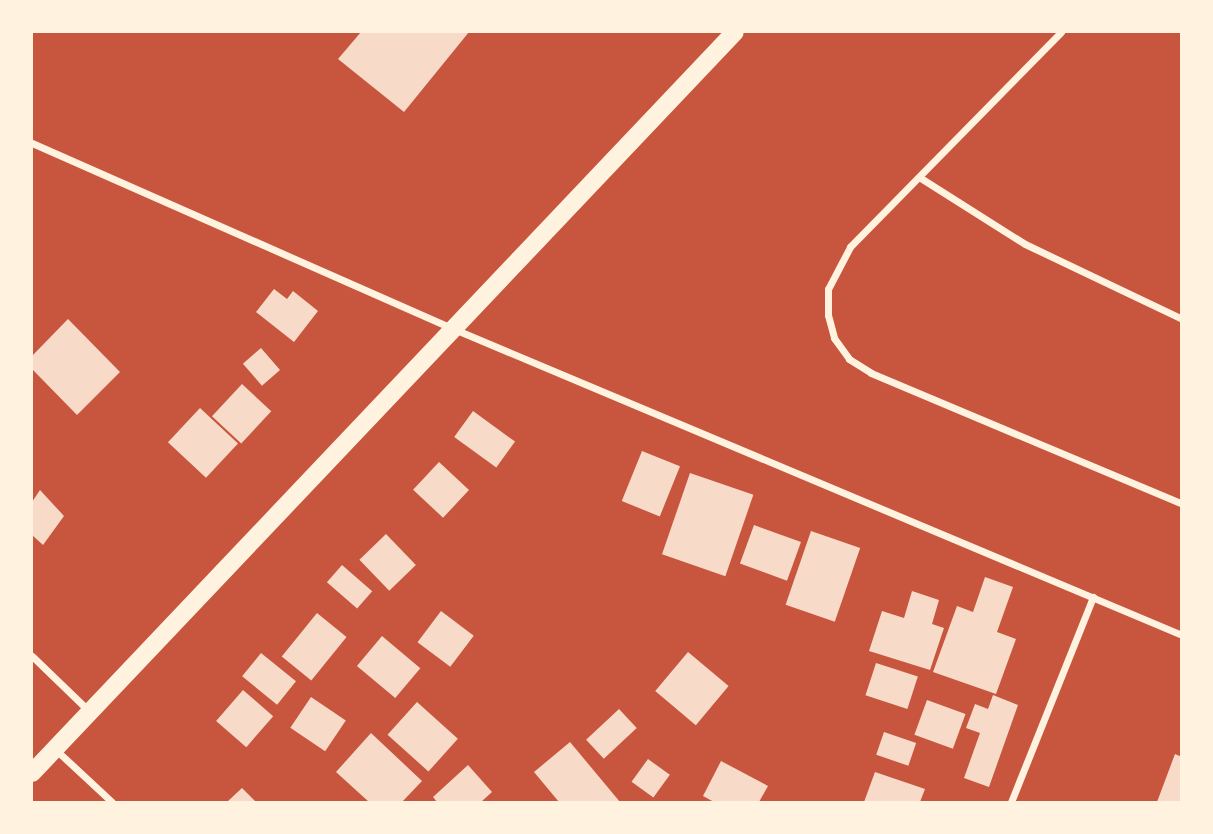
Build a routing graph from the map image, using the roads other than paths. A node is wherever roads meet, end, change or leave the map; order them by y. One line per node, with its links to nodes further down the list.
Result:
1 (735, 32): 6 (main road)
2 (1061, 32): 4 (street)
3 (32, 143): 6 (street)
4 (919, 177): 5 (street); 7 (street)
5 (1181, 319)
6 (454, 329): 8 (street); 11 (main road)
7 (1181, 504)
8 (1093, 597): 9 (street); 15 (street)
9 (1181, 635)
10 (32, 656): 11 (street)
11 (90, 712): 12 (main road)
12 (54, 749): 13 (main road); 14 (street)
13 (32, 773)
14 (112, 803)
15 (1012, 803)

